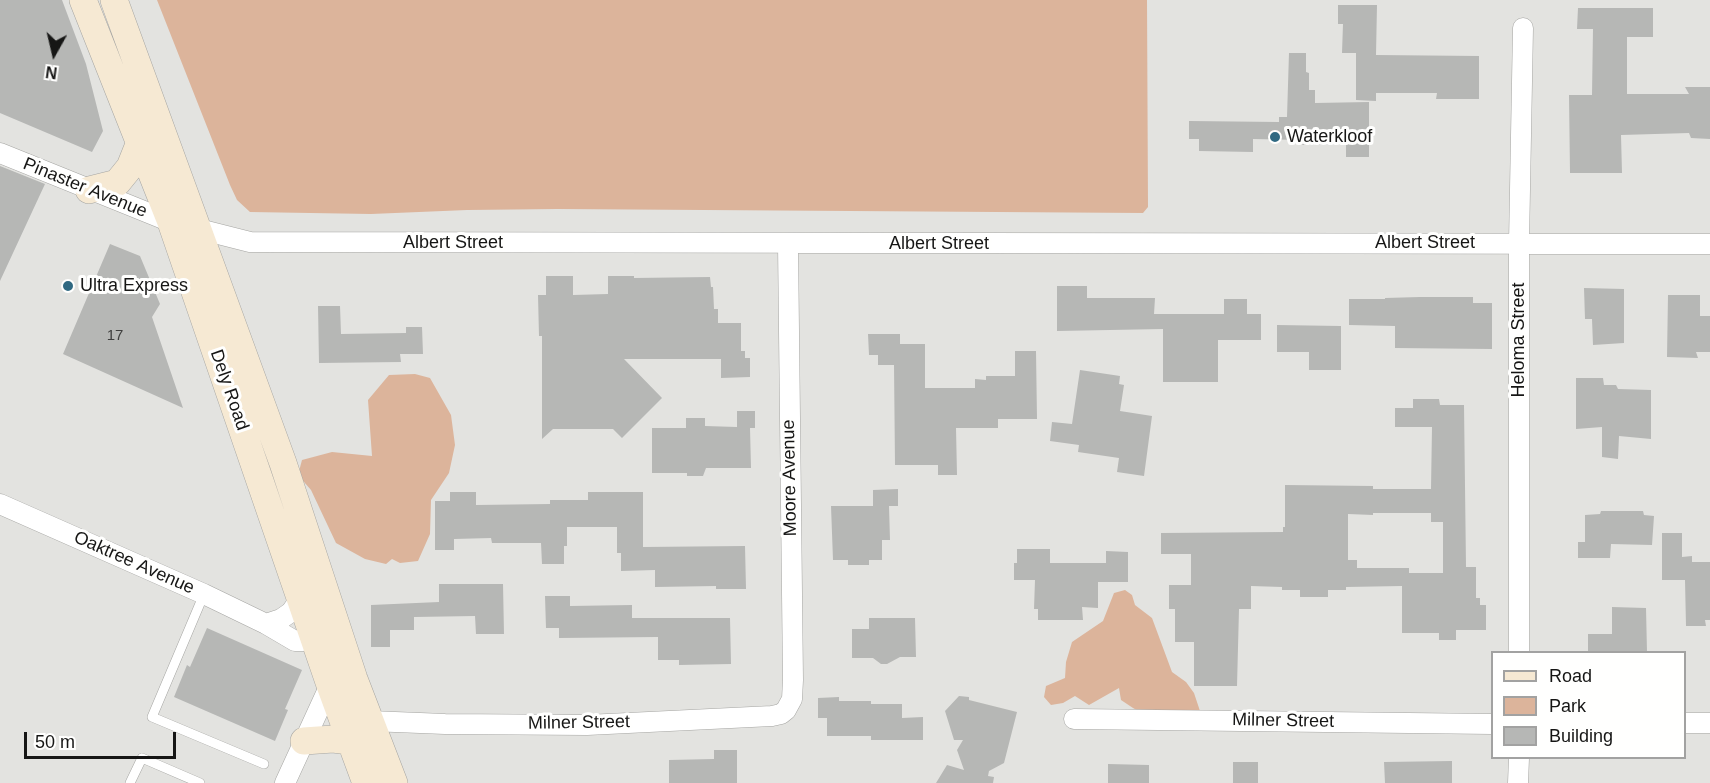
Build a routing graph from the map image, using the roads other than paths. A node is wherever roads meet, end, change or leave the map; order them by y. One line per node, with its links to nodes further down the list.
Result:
1 (83, 0): 4 (main road, Dely Road)
2 (114, 0): 8 (main road, Dely Road)
3 (1523, 28): 9 (street, Heloma Street)
4 (140, 142): 6 (main road); 7 (main road, Dely Road)
5 (0, 153): 6 (street, Pinaster Avenue)
6 (89, 190): 7 (street, Pinaster Avenue)
7 (171, 222): 8 (street, Albert Street); 15 (main road, Dely Road)
8 (199, 230): 10 (street, Albert Street); 13 (main road, Dely Road)
9 (1519, 243): 10 (street, Albert Street); 11 (street, Albert Street); 18 (street, Heloma Street)
10 (788, 244): 20 (street, Moore Avenue)
11 (1710, 244)
12 (0, 504): 14 (street, Oaktree Avenue)
13 (322, 581): 19 (main road); 22 (main road, Dely Road)
14 (204, 594): 16 (street, Oaktree Avenue); 29 (lane)
15 (300, 599): 16 (street); 17 (main road, Dely Road)
16 (266, 624): 17 (street, Oaktree Avenue)
17 (313, 634): 19 (main road, Dely Road)
18 (1520, 651)
19 (330, 685): 26 (street); 27 (main road, Dely Road)
20 (786, 711): 22 (street, Milner Street)
21 (1074, 718): 25 (street, Milner Street)
22 (370, 721): 34 (main road, Dely Road)
23 (1686, 723): 24 (street)
24 (1710, 723)
25 (1491, 724)
26 (304, 741): 27 (main road); 32 (street)
27 (350, 741): 33 (main road, Dely Road)
28 (1519, 759): 35 (street)
29 (264, 764)
30 (130, 783): 31 (lane)
31 (200, 783)
32 (285, 783)
33 (366, 783)
34 (394, 783)
35 (1518, 783)

